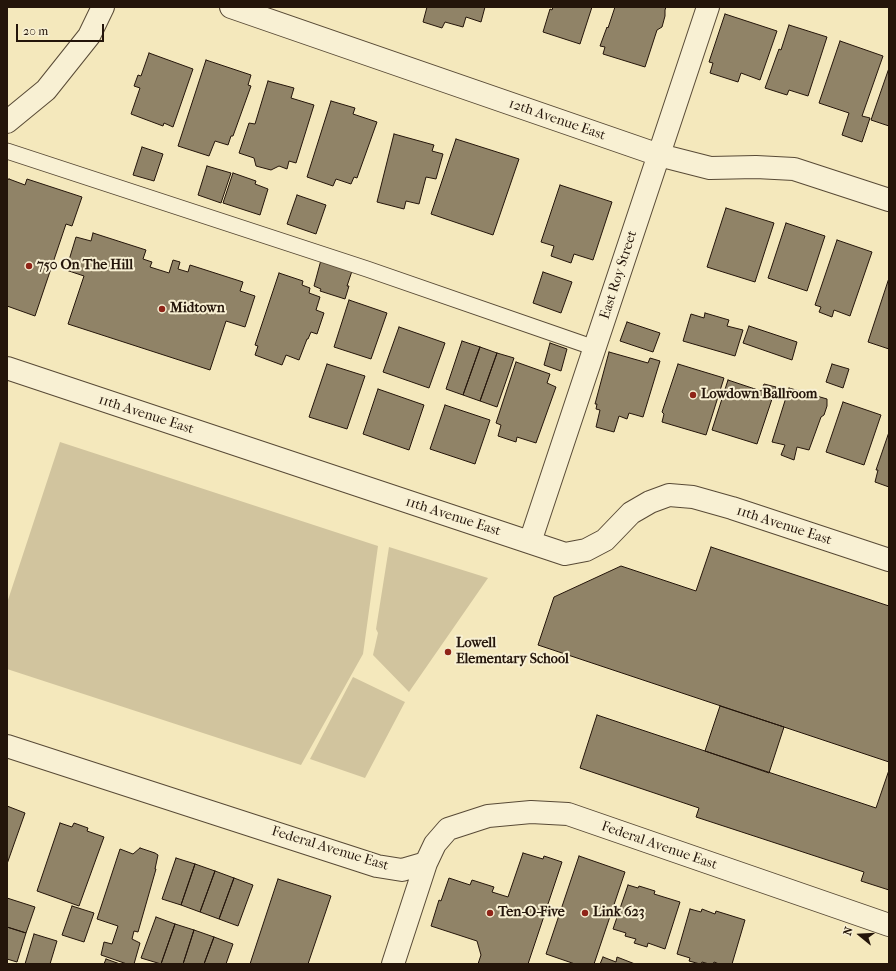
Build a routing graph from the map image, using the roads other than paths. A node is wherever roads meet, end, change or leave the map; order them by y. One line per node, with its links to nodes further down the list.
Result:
1 (103, 7): 4 (street)
2 (232, 7): 6 (street, 12th Avenue East)
3 (708, 7): 6 (street, East Roy Street)
4 (7, 122)
5 (7, 151): 8 (lane)
6 (659, 155): 7 (street, 12th Avenue East); 8 (street, East Roy Street)
7 (889, 200)
8 (595, 348): 10 (street, East Roy Street)
9 (7, 368): 10 (street, 11th Avenue East)
10 (530, 542): 11 (street, 11th Avenue East)
11 (889, 560)
12 (7, 746): 13 (street, Federal Avenue East)
13 (426, 863): 14 (street, Federal Avenue East); 15 (street)
14 (889, 925)
15 (393, 964)

